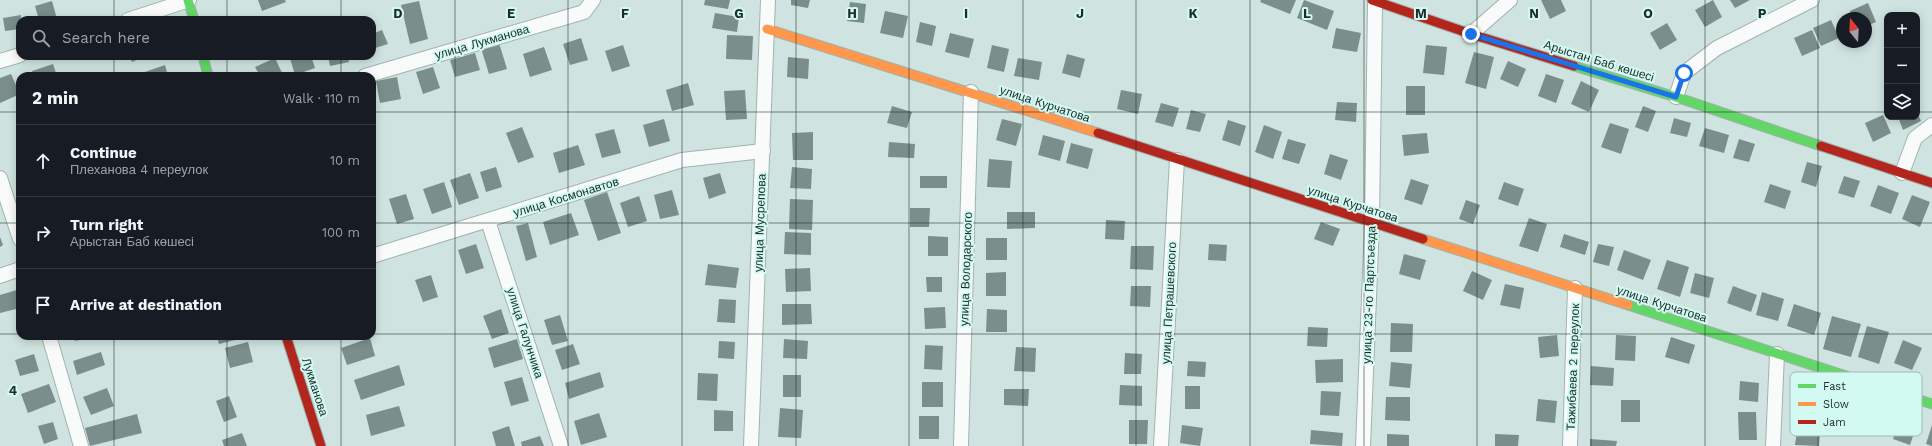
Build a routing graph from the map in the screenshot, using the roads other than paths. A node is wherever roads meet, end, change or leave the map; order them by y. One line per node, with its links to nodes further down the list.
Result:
1 (188, 0): 7 (street); 8 (street)
2 (593, 0): 15 (street, улица Лукманова)
3 (768, 0): 9 (street, улица Мусрепова)
4 (1374, 0): 10 (street, Арыстан Баб көшесі); 25 (street, улица 23-го Партсъезда)
5 (1510, 0): 10 (street)
6 (1812, 0): 17 (street)
7 (140, 16)
8 (193, 16)
9 (767, 29): 16 (street, улица Курчатова); 19 (street, улица Мусрепова)
10 (1471, 34): 17 (street, Арыстан Баб көшесі)
11 (16, 56): 13 (street)
12 (204, 60): 14 (street)
13 (0, 61)
14 (207, 72)
15 (376, 73)
16 (971, 92): 20 (street, улица Курчатова); 41 (street, улица Володарского)
17 (1676, 97): 21 (street, Арыстан Баб көшесі)
18 (1932, 125): 21 (street)
19 (763, 151): 24 (street, улица Космонавтов); 40 (street, улица Мусрепова)
20 (1177, 160): 25 (street, улица Курчатова); 42 (street, улица Петрашевского)
21 (1902, 174): 23 (street, Арыстан Баб көшесі)
22 (0, 178): 26 (street)
23 (1932, 183)
24 (488, 221): 27 (street, улица Космонавтов); 39 (street, улица Галунчика)
25 (1372, 223): 30 (street, улица Курчатова); 43 (street, улица 23-го Партсъезда)
26 (16, 227)
27 (376, 255)
28 (16, 271): 29 (street)
29 (0, 276)
30 (1575, 288): 33 (street, улица Курчатова); 44 (street, Тажибаева 2 переулок)
31 (50, 340): 37 (street)
32 (287, 340): 38 (street, Лукманова)
33 (1777, 354): 34 (street, улица Курчатова); 45 (street)
34 (1833, 372)
35 (1922, 401): 36 (street, улица Курчатова)
36 (1932, 404)
37 (81, 446)
38 (321, 446)
39 (561, 446)
40 (751, 446)
41 (961, 446)
42 (1161, 446)
43 (1363, 446)
44 (1570, 446)
45 (1773, 446)

